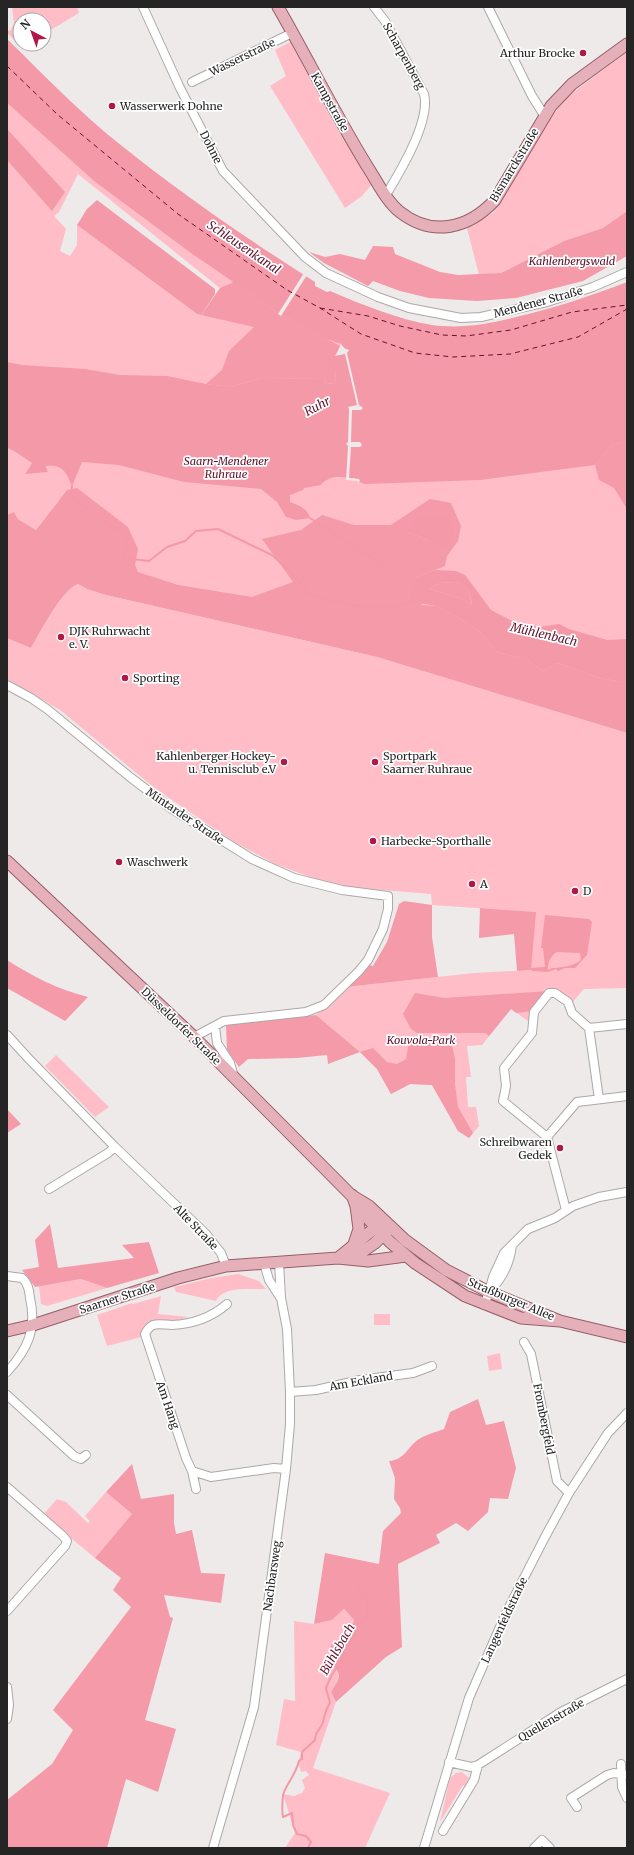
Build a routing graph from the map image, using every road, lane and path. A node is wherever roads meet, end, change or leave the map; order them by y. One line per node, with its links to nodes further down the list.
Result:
1 (143, 7): 10 (street, Dohne)
2 (278, 7): 5 (main road, Kampstraße)
3 (374, 7): 9 (street, Scharpenberg)
4 (488, 7): 8 (street)
5 (292, 33): 7 (street, Wasserstraße); 9 (main road, Kampstraße)
6 (627, 44): 8 (main road, Bismarckstraße)
7 (192, 82)
8 (544, 115): 9 (main road, Bismarckstraße)
9 (386, 195)
10 (313, 263): 11 (street, Mendener Straße)
11 (627, 272)
12 (7, 685): 15 (street, Mintarder Straße)
13 (7, 862): 18 (main road, Düsseldorfer Straße)
14 (627, 1024): 16 (street)
15 (215, 1026): 18 (street); 19 (street)
16 (589, 1028): 21 (street); 22 (street)
17 (7, 1035): 23 (street, Alte Straße)
18 (194, 1037): 19 (main road, Düsseldorfer Straße)
19 (234, 1078): 26 (main road, Düsseldorfer Straße)
20 (627, 1096): 21 (street)
21 (600, 1099): 22 (street)
22 (547, 1137): 28 (street)
23 (115, 1147): 24 (street); 36 (street, Alte Straße)
24 (49, 1188)
25 (627, 1192): 28 (street)
26 (352, 1194): 27 (main road, Düsseldorfer Straße); 29 (main road, Düsseldorfer Straße)
27 (356, 1206): 29 (main road, Düsseldorfer Straße); 30 (main road)
28 (566, 1210): 38 (street)
29 (384, 1227): 30 (main road); 31 (main road, Straßburger Allee); 33 (main road); 38 (main road, Straßburger Allee)
30 (353, 1247): 32 (main road)
31 (406, 1256): 33 (main road); 41 (main road, Straßburger Allee)
32 (338, 1258): 33 (main road); 34 (main road)
33 (352, 1259)
34 (280, 1262): 35 (main road); 39 (street, Nachbarsweg)
35 (264, 1263): 36 (main road); 39 (street, Nachbarsweg)
36 (226, 1266): 43 (main road, Saarner Straße)
37 (7, 1276): 43 (street)
38 (489, 1292): 41 (street); 42 (main road, Straßburger Allee)
39 (281, 1298): 49 (street, Nachbarsweg)
40 (228, 1304): 54 (street, Am Hang)
41 (484, 1305): 42 (main road, Straßburger Allee)
42 (560, 1321): 45 (main road, Straßburger Allee)
43 (33, 1325): 44 (main road, Saarner Straße); 48 (street)
44 (7, 1331)
45 (627, 1337)
46 (524, 1342): 57 (street, Frombergfeld)
47 (432, 1366): 49 (street, Am Eckland)
48 (7, 1372)
49 (290, 1392): 53 (street, Nachbarsweg)
50 (7, 1395): 52 (street)
51 (627, 1413): 57 (street, Langenfeldstraße)
52 (86, 1455)
53 (286, 1469): 54 (street); 69 (street, Nachbarsweg)
54 (192, 1472): 56 (street, Am Hang)
55 (7, 1488): 58 (street)
56 (196, 1489)
57 (569, 1493): 62 (street, Langenfeldstraße)
58 (7, 1611)
59 (627, 1679): 64 (street, Quellenstraße)
60 (7, 1687): 61 (street)
61 (7, 1719)
62 (449, 1762): 64 (street); 70 (street, Langenfeldstraße)
63 (621, 1764): 65 (street)
64 (478, 1765): 68 (street)
65 (624, 1775): 66 (street); 67 (street)
66 (627, 1798)
67 (577, 1807)
68 (444, 1831)
69 (213, 1848)
70 (424, 1848)
71 (534, 1848): 72 (street)
72 (550, 1848)

